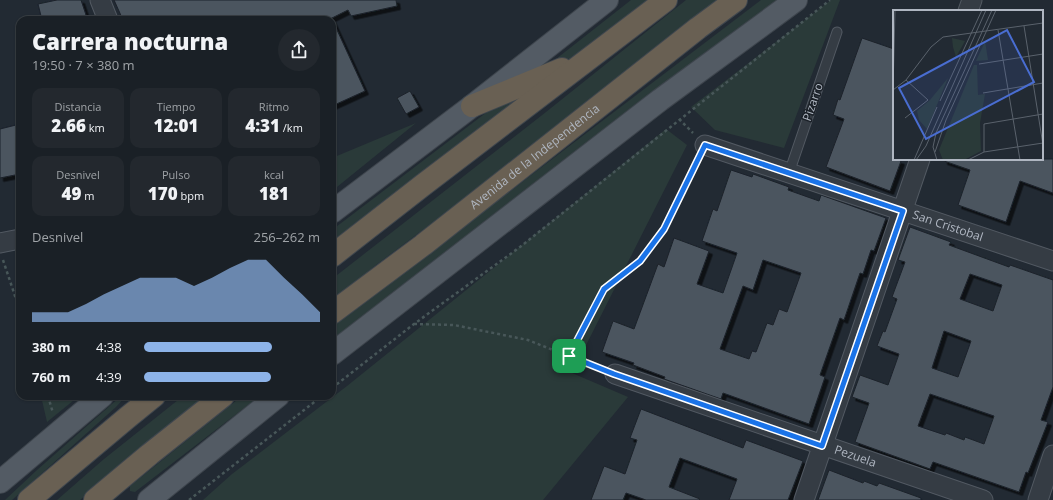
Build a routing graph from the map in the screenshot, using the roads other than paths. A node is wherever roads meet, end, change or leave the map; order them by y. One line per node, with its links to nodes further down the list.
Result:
1 (100, 0): 8 (street)
2 (607, 0): 11 (main road)
3 (666, 0): 10 (highway)
4 (736, 0): 21 (highway, Avenida de la Independencia)
5 (796, 0): 22 (main road)
6 (972, 0): 7 (street)
7 (968, 10)
8 (106, 16)
9 (837, 32): 14 (lane, Pizarro)
10 (589, 58): 11 (highway); 19 (highway)
11 (472, 106): 15 (main road)
12 (705, 145): 14 (street, San Cristobal)
13 (920, 160): 16 (street)
14 (789, 173): 16 (street, San Cristobal)
15 (336, 209)
16 (903, 211): 20 (street, San Cristobal); 30 (street)
17 (16, 241): 18 (street)
18 (1, 250)
19 (336, 253)
20 (1053, 261)
21 (336, 310)
22 (336, 351)
23 (614, 374): 30 (street, Pezuela)
24 (97, 400): 32 (main road)
25 (142, 400): 29 (highway)
26 (149, 400): 29 (highway)
27 (218, 400): 34 (highway)
28 (273, 400): 35 (main road)
29 (128, 417): 33 (highway)
30 (822, 446): 36 (street); 37 (street, Pezuela)
31 (1053, 455): 38 (street)
32 (0, 482)
33 (30, 500)
34 (95, 500)
35 (149, 500)
36 (804, 500)
37 (983, 500)
38 (1038, 500)

